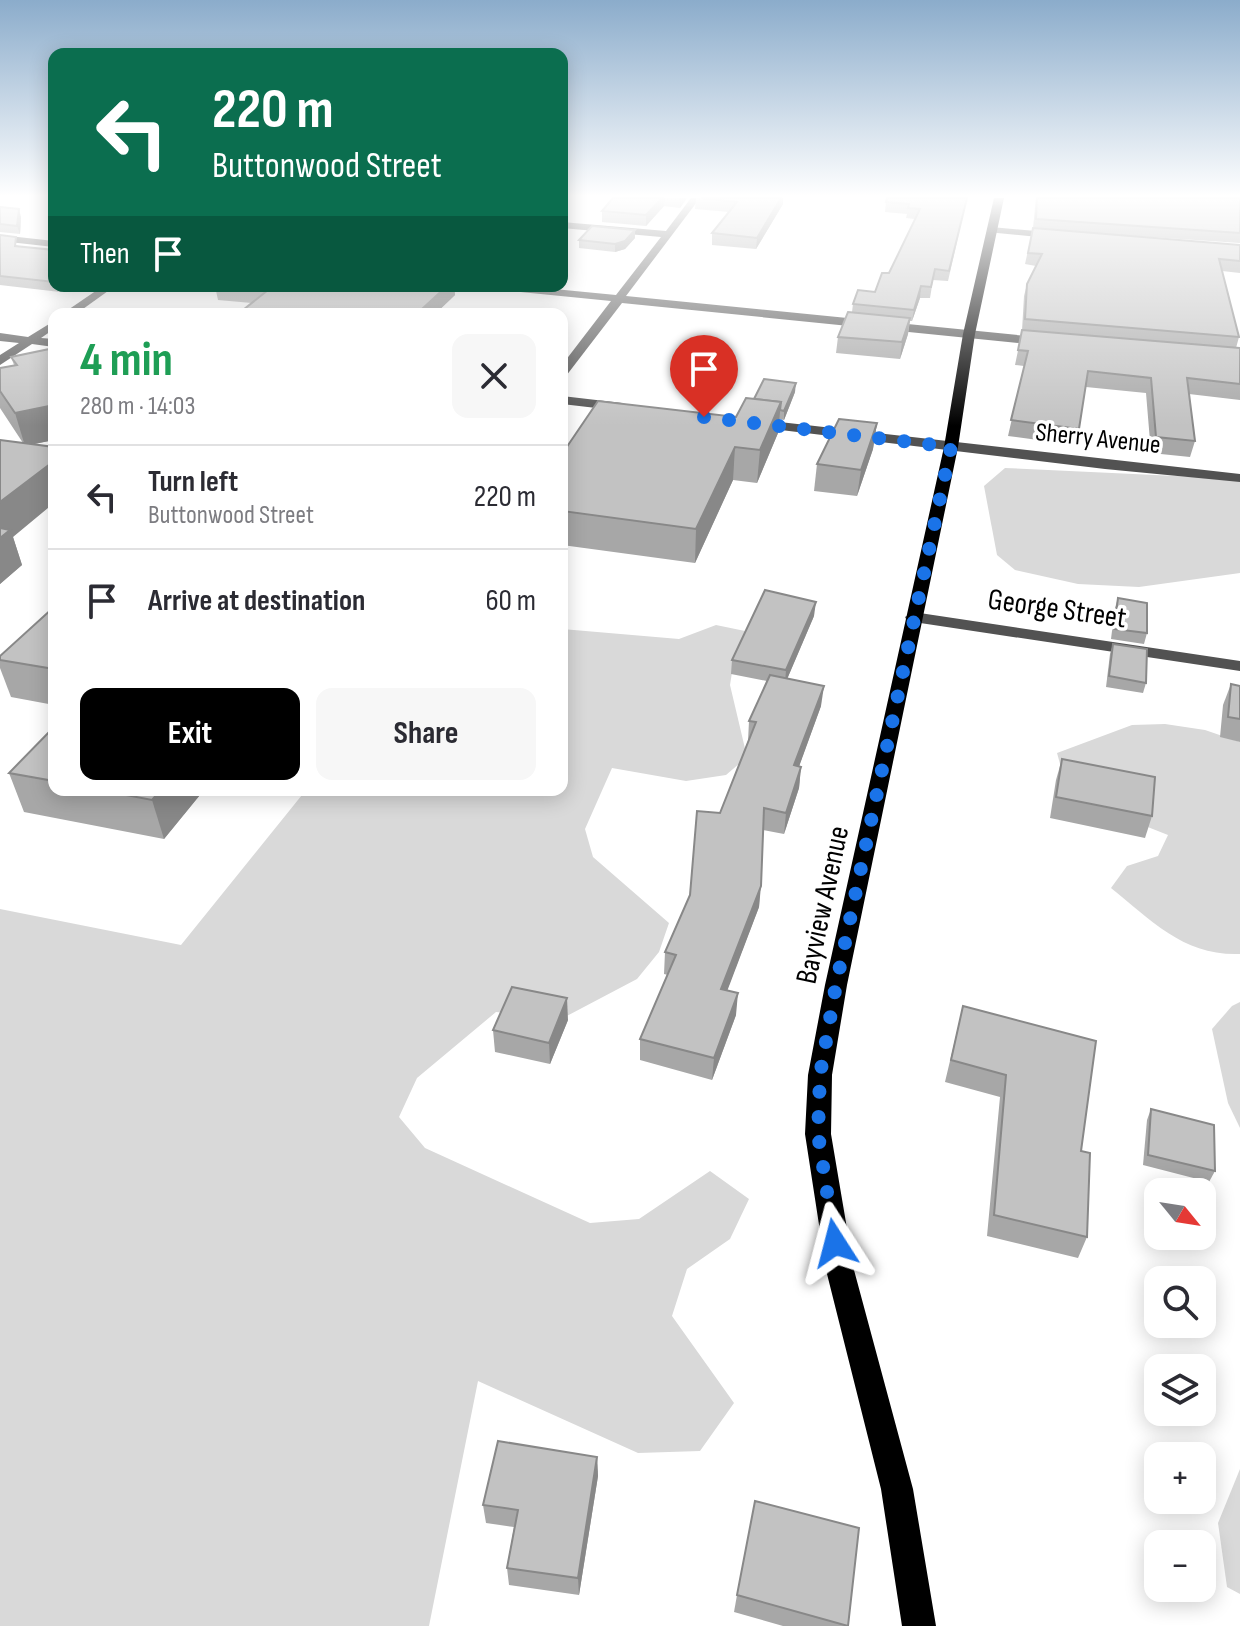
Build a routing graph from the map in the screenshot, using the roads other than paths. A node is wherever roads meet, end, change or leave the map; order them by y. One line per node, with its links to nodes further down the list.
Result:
1 (638, 274): 5 (street)
2 (982, 274): 8 (main road, Bayview Avenue)
3 (101, 292): 6 (street)
4 (555, 292): 5 (street)
5 (620, 298): 8 (street); 14 (street)
6 (77, 308)
7 (48, 328): 10 (street)
8 (969, 334): 12 (street); 18 (main road, Bayview Avenue)
9 (0, 337): 10 (street)
10 (30, 340): 11 (street); 13 (street)
11 (48, 342)
12 (1060, 343)
13 (0, 361)
14 (568, 365)
15 (568, 401): 16 (street)
16 (642, 410)
17 (735, 421): 18 (street, Sherry Avenue)
18 (951, 447): 19 (street, Sherry Avenue); 20 (main road, Bayview Avenue)
19 (1240, 478)
20 (913, 617): 21 (street, George Street); 22 (main road, Bayview Avenue)
21 (1240, 666)
22 (919, 1626)

